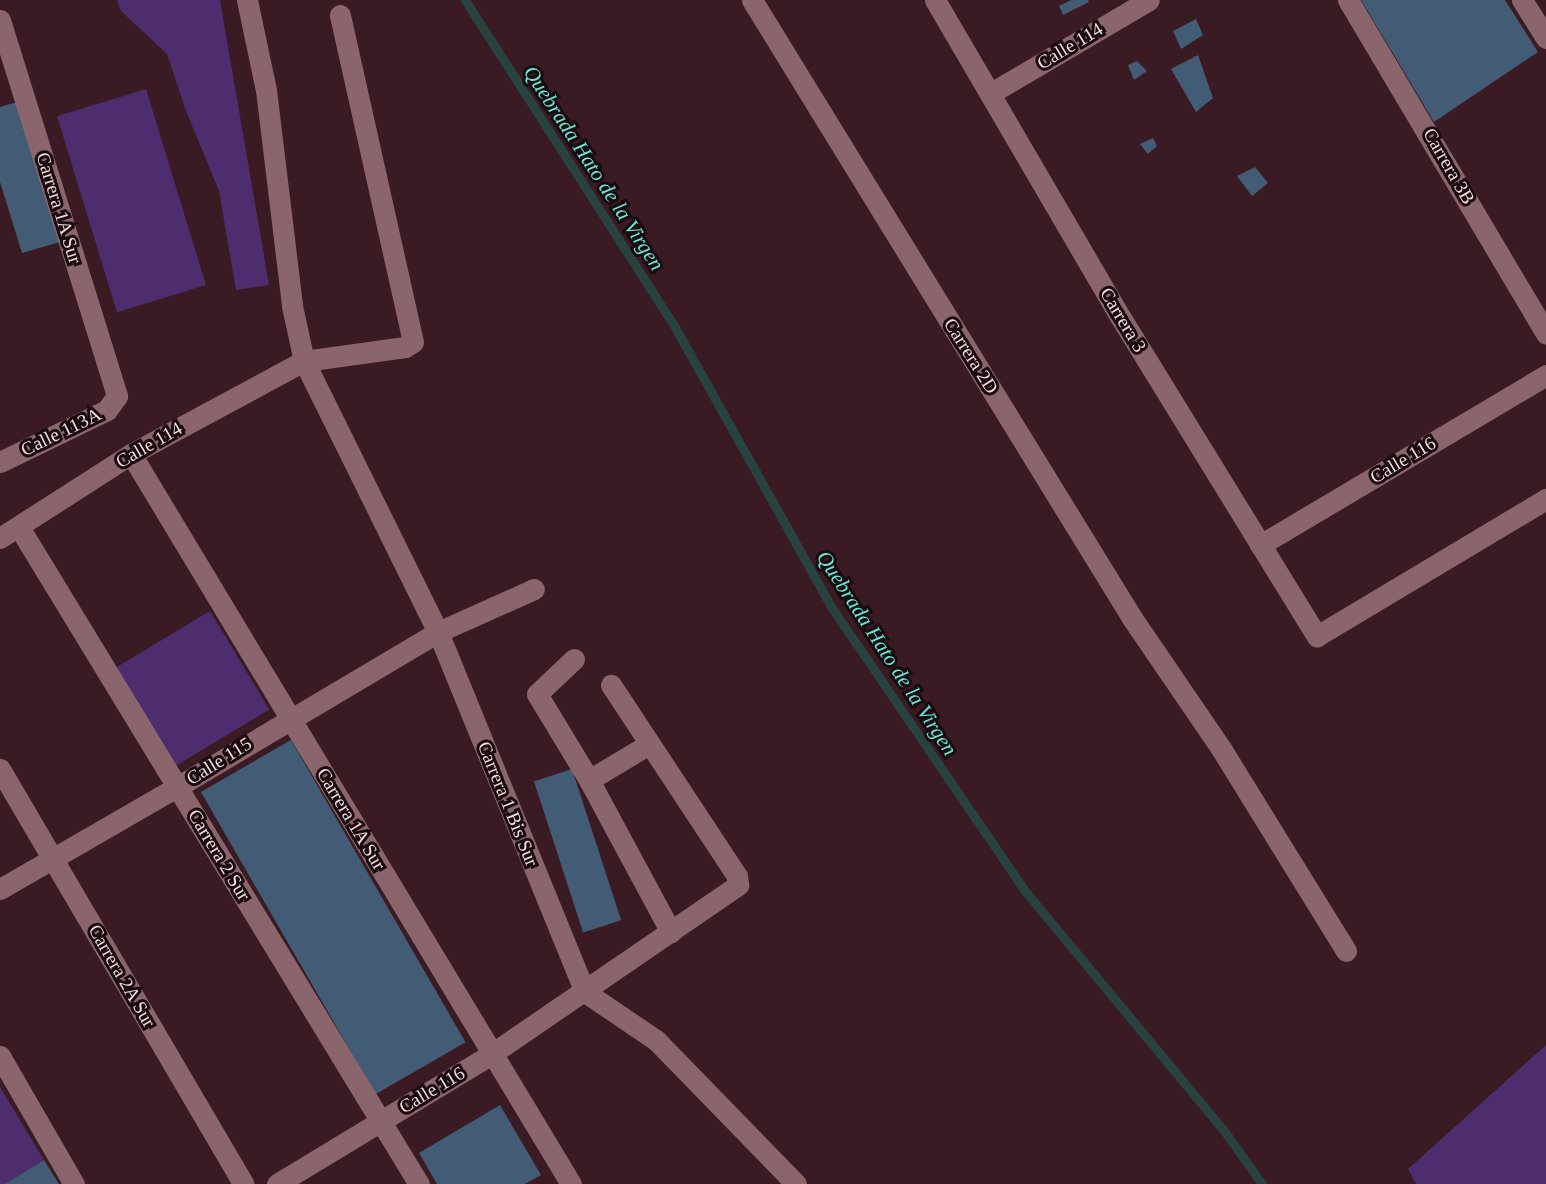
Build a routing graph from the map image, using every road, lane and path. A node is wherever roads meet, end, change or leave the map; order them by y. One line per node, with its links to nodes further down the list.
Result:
1 (247, 0): 13 (street, Carrera 1 Bis Sur)
2 (752, 0): 34 (street, Carrera 2D)
3 (935, 0): 11 (street, Carrera 3)
4 (1149, 0): 11 (street, Calle 114)
5 (1348, 0): 12 (street, Carrera 3B)
6 (1522, 0): 9 (street)
7 (340, 15): 13 (street)
8 (0, 20): 10 (street, Carrera 1A Sur)
9 (1546, 38)
10 (10, 85): 15 (street, Carrera 1A Sur)
11 (991, 93): 21 (street, Carrera 3)
12 (1546, 334)
13 (304, 361): 16 (street, Calle 114); 23 (street, Carrera 1 Bis Sur)
14 (1546, 375): 21 (street, Calle 116)
15 (117, 396): 17 (street, Calle 113A)
16 (131, 454): 19 (street, Calle 114); 26 (street, Carrera 1A Sur)
17 (0, 462)
18 (1546, 499): 21 (street, Carrera 3)
19 (19, 527): 20 (street, Calle 114); 30 (street, Carrera 2 Sur)
20 (0, 538)
21 (1260, 545)
22 (534, 589): 23 (street, Calle 115)
23 (438, 632): 26 (street, Calle 115); 35 (street, Carrera 1 Bis Sur)
24 (574, 659): 29 (street)
25 (611, 685): 27 (street)
26 (290, 717): 30 (street, Calle 115); 36 (street, Carrera 1A Sur)
27 (649, 744): 29 (street); 33 (street, Calle 116)
28 (0, 769): 31 (street, Carrera 2A Sur)
29 (589, 780): 33 (street)
30 (177, 788): 31 (street, Calle 115); 38 (street, Carrera 2 Sur)
31 (54, 859): 32 (street, Calle 115); 40 (street, Carrera 2A Sur)
32 (0, 889)
33 (671, 932): 35 (street, Calle 116)
34 (1346, 951)
35 (585, 992): 36 (street, Calle 116); 44 (street)
36 (491, 1055): 38 (street, Calle 116); 43 (street, Carrera 1A Sur)
37 (0, 1056): 39 (street)
38 (380, 1121): 41 (street, Calle 116); 42 (street, Carrera 2 Sur)
39 (74, 1184)
40 (243, 1184)
41 (277, 1184)
42 (419, 1184)
43 (571, 1184)
44 (796, 1184)

